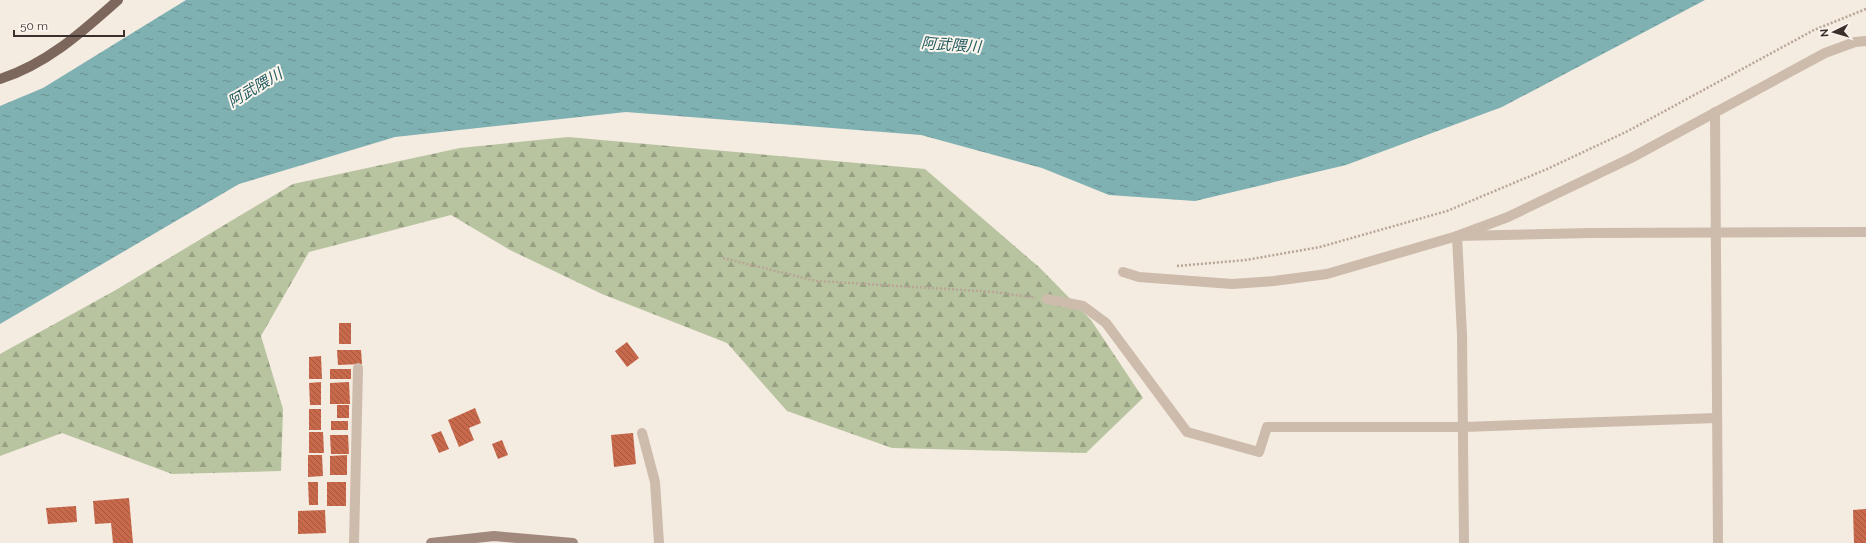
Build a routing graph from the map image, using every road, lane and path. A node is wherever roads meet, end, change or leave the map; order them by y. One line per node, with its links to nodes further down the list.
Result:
1 (118, 0): 4 (main road)
2 (1866, 9): 10 (path)
3 (1866, 41): 5 (street)
4 (0, 79)
5 (1715, 112): 6 (street); 8 (street)
6 (1716, 232): 7 (street); 8 (street); 14 (street)
7 (1866, 232)
8 (1457, 236): 11 (street); 15 (street)
9 (723, 258): 12 (path)
10 (1175, 267)
11 (1123, 272)
12 (1047, 300): 15 (street)
13 (358, 368): 17 (street)
14 (1716, 418): 15 (street); 22 (street)
15 (1464, 426): 21 (street)
16 (642, 433): 20 (street)
17 (354, 543)
18 (431, 543): 19 (street)
19 (573, 543)
20 (659, 543)
21 (1464, 543)
22 (1718, 543)

